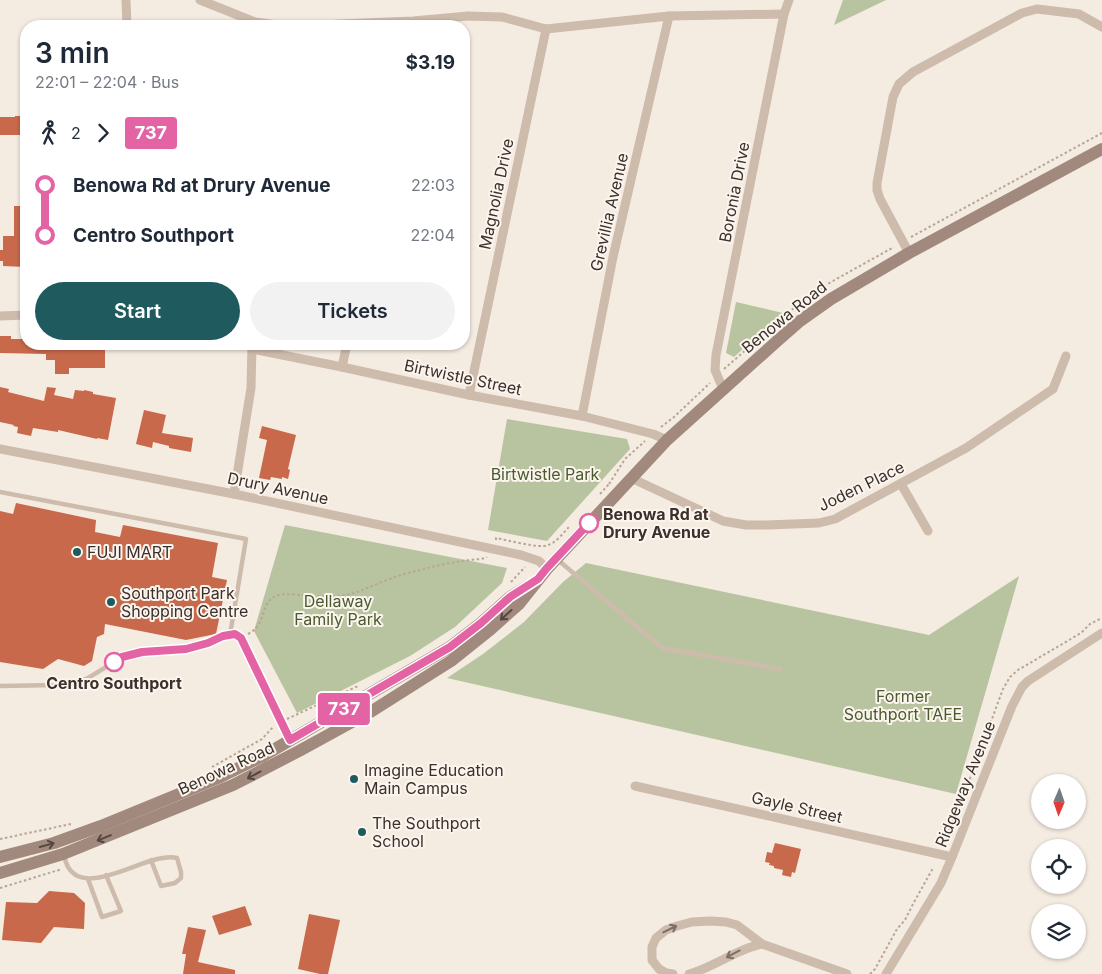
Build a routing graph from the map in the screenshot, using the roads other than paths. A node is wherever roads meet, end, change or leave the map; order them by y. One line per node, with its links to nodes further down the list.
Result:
1 (126, 0): 6 (street)
2 (200, 0): 7 (street)
3 (789, 0): 4 (street, Boronia Drive)
4 (784, 14): 5 (street); 20 (street, Boronia Drive)
5 (669, 16): 10 (street); 22 (street, Grevillia Avenue)
6 (127, 20)
7 (246, 20)
8 (437, 20): 10 (street)
9 (1102, 26): 12 (street)
10 (546, 29): 21 (street, Magnolia Drive)
11 (1102, 149): 12 (main road, Benowa Road)
12 (909, 253): 20 (main road, Benowa Road)
13 (20, 315): 14 (street)
14 (0, 316)
15 (252, 350): 28 (street)
16 (269, 350): 19 (street, Birtwistle Street)
17 (346, 350): 19 (street)
18 (1066, 356): 26 (street, Joden Place)
19 (342, 367): 21 (street, Birtwistle Street)
20 (723, 389): 23 (main road, Benowa Road)
21 (469, 395): 22 (street, Birtwistle Street)
22 (582, 416): 23 (street, Birtwistle Street)
23 (667, 440): 25 (main road, Benowa Road)
24 (0, 449): 28 (street, Drury Avenue)
25 (631, 478): 26 (street, Joden Place); 30 (main road, Benowa Road)
26 (901, 484): 29 (street)
27 (0, 492): 34 (lane)
28 (234, 494): 31 (street, Drury Avenue)
29 (928, 531)
30 (556, 559): 31 (main road, Benowa Road); 35 (lane)
31 (546, 569): 32 (main road, Benowa Road)
32 (538, 579): 37 (main road, Benowa Road); 38 (main road, Benowa Road, one-way to 38)
33 (1102, 633): 42 (street, Ridgeway Avenue)
34 (230, 635): 36 (lane); 37 (lane)
35 (780, 669)
36 (0, 686)
37 (290, 740): 38 (lane); 41 (main road, Benowa Road, one-way to 37)
38 (297, 752): 40 (main road, Benowa Road, one-way to 40)
39 (635, 786): 42 (street, Gayle Street)
40 (63, 854): 44 (main road, Benowa Road); 46 (lane)
41 (0, 857)
42 (952, 858): 52 (street, Ridgeway Avenue)
43 (151, 860): 43 (lane); 45 (lane)
44 (0, 873)
45 (106, 875): 46 (lane); 46 (lane)
46 (88, 879)
47 (762, 944): 48 (street, one-way to 48); 49 (street, one-way to 47); 51 (street)
48 (708, 971): 50 (street)
49 (674, 974)
50 (689, 974)
51 (847, 974)
52 (886, 974)

